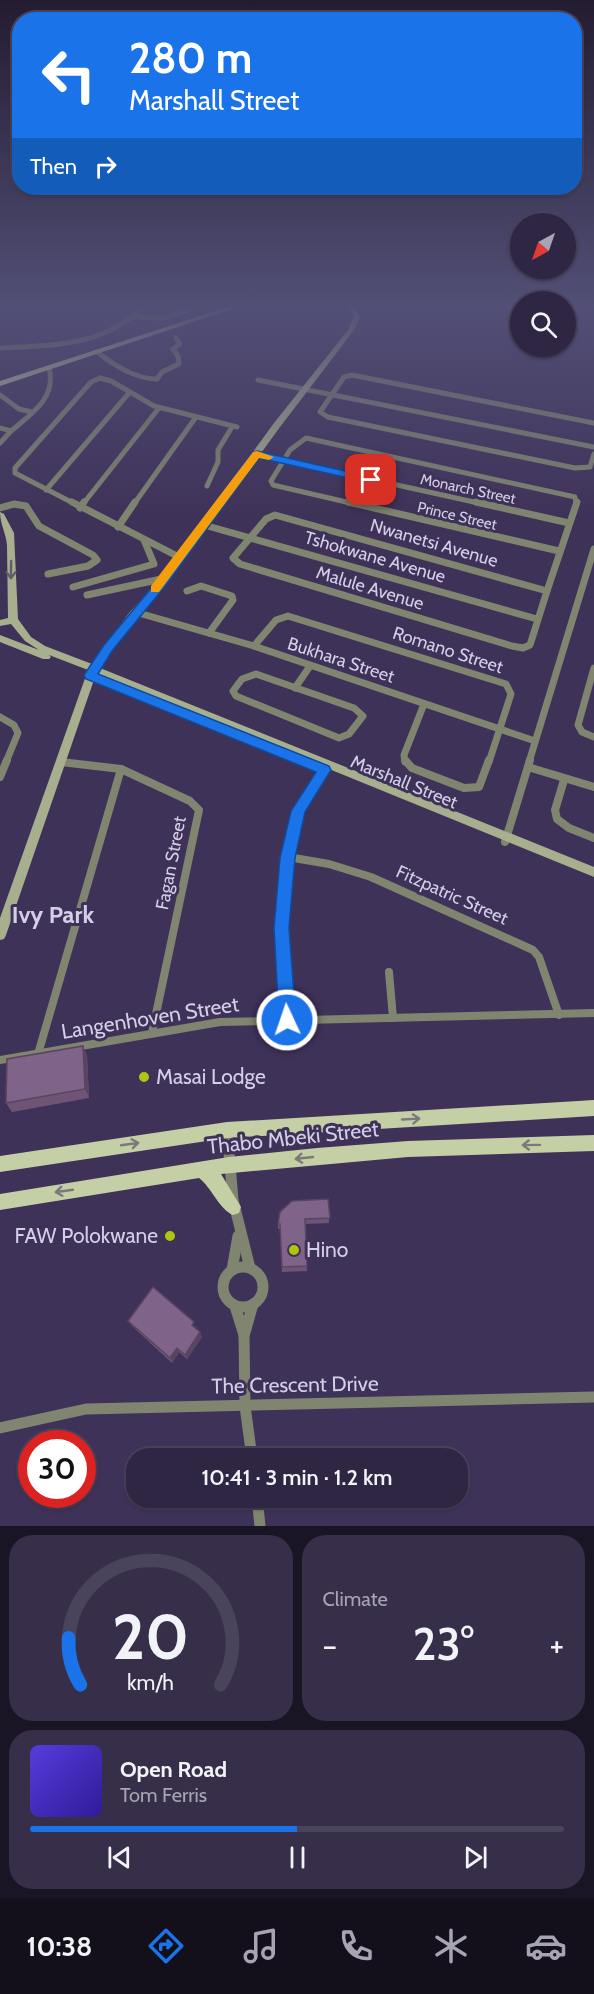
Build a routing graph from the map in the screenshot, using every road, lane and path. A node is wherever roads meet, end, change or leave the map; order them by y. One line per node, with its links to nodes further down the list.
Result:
1 (27, 375): 9 (main road)
2 (52, 375): 15 (street)
3 (140, 375): 4 (street)
4 (160, 375)
5 (316, 375): 10 (street)
6 (351, 375): 12 (street)
7 (353, 375): 17 (street)
8 (258, 380): 10 (street)
9 (0, 384)
10 (305, 390): 12 (street); 22 (street)
11 (129, 393): 14 (street); 26 (street); 26 (street)
12 (330, 394): 21 (street); 23 (street)
13 (0, 395): 15 (street)
14 (159, 408): 16 (street); 28 (street)
15 (32, 412): 19 (street)
16 (196, 417): 25 (street); 32 (street)
17 (594, 423)
18 (0, 428): 19 (street)
19 (11, 431): 20 (street)
20 (0, 442)
21 (594, 447)
22 (257, 454): 24 (street, Monarch Street); 31 (street)
23 (594, 454)
24 (283, 460): 30 (street, Monarch Street); 30 (street); 36 (street, Prince Street)
25 (207, 486)
26 (46, 490): 28 (street)
27 (0, 508): 39 (street)
28 (80, 508): 32 (street)
29 (0, 514): 47 (street, one-way to 47)
30 (569, 523): 36 (street)
31 (204, 525): 33 (street, Tshokwane Avenue); 37 (street)
32 (118, 527): 34 (street)
33 (250, 536): 43 (street, Nwanetsi Avenue); 46 (street, Tshokwane Avenue); 46 (street, Malule Avenue)
34 (144, 540): 37 (street); 41 (street)
35 (594, 549): 38 (street)
36 (559, 551): 43 (street)
37 (181, 558): 40 (street)
38 (590, 573): 60 (street)
39 (48, 574)
40 (164, 580): 44 (street); 45 (street)
41 (73, 587)
42 (187, 591): 49 (street)
43 (547, 591): 46 (street)
44 (87, 595)
45 (139, 613): 49 (street, Bukhara Street); 54 (street)
46 (537, 619)
47 (12, 620): 48 (street); 54 (street)
48 (0, 623)
49 (209, 633): 51 (street, Bukhara Street)
50 (0, 638): 54 (street, Marshall Street)
51 (254, 646): 52 (street, Bukhara Street); 58 (street, Romano Street)
52 (310, 666): 55 (street); 56 (street, Bukhara Street)
53 (594, 668): 59 (street)
54 (94, 675): 61 (street); 62 (street, Marshall Street)
55 (295, 688): 55 (street)
56 (424, 704): 58 (street, Bukhara Street); 58 (street, Romano Street)
57 (0, 717): 65 (street)
58 (500, 729): 60 (street, Bukhara Street)
59 (594, 737)
60 (536, 741): 63 (street)
61 (61, 762): 64 (street, Fagan Street); 73 (street)
62 (326, 767): 69 (street, Marshall Street); 70 (street)
63 (528, 767): 66 (street); 69 (street)
64 (122, 769): 79 (street, Fagan Street); 80 (street)
65 (0, 777)
66 (564, 780): 67 (street); 68 (street)
67 (594, 787)
68 (594, 838)
69 (506, 839): 71 (street, Marshall Street); 72 (street, Marshall Street)
70 (288, 858): 76 (street, Fitzpatric Street); 78 (street)
71 (594, 872)
72 (594, 878)
73 (0, 935)
74 (389, 972): 77 (street)
75 (594, 1013): 76 (street, Langenhoven Street)
76 (559, 1015): 77 (street, Langenhoven Street)
77 (393, 1018): 78 (street, Langenhoven Street)
78 (287, 1020): 79 (street, Langenhoven Street)
79 (152, 1033): 80 (street, Langenhoven Street)
80 (38, 1054): 81 (street, Langenhoven Street)
81 (0, 1060)
82 (594, 1108): 83 (main road, Thabo Mbeki Street, one-way to 82)
83 (227, 1130): 85 (main road, Thabo Mbeki Street, one-way to 83); 86 (street)
84 (594, 1143): 86 (main road, Thabo Mbeki Street, one-way to 86)
85 (0, 1164)
86 (229, 1165): 87 (main road, Thabo Mbeki Street); 89 (street)
87 (202, 1170): 88 (main road, Thabo Mbeki Street, one-way to 88); 89 (main road)
88 (0, 1202)
89 (233, 1207): 90 (street)
90 (238, 1234): 91 (street); 92 (street)
91 (250, 1268): 92 (street); 93 (street)
92 (232, 1270): 94 (street)
93 (253, 1304): 94 (street); 95 (street)
94 (235, 1306): 95 (street)
95 (244, 1336): 97 (street)
96 (594, 1397): 97 (street, The Crescent Drive)
97 (245, 1406): 98 (street, The Crescent Drive); 99 (street)
98 (0, 1428)
99 (251, 1448)
100 (258, 1508): 101 (street)
101 (260, 1526)

